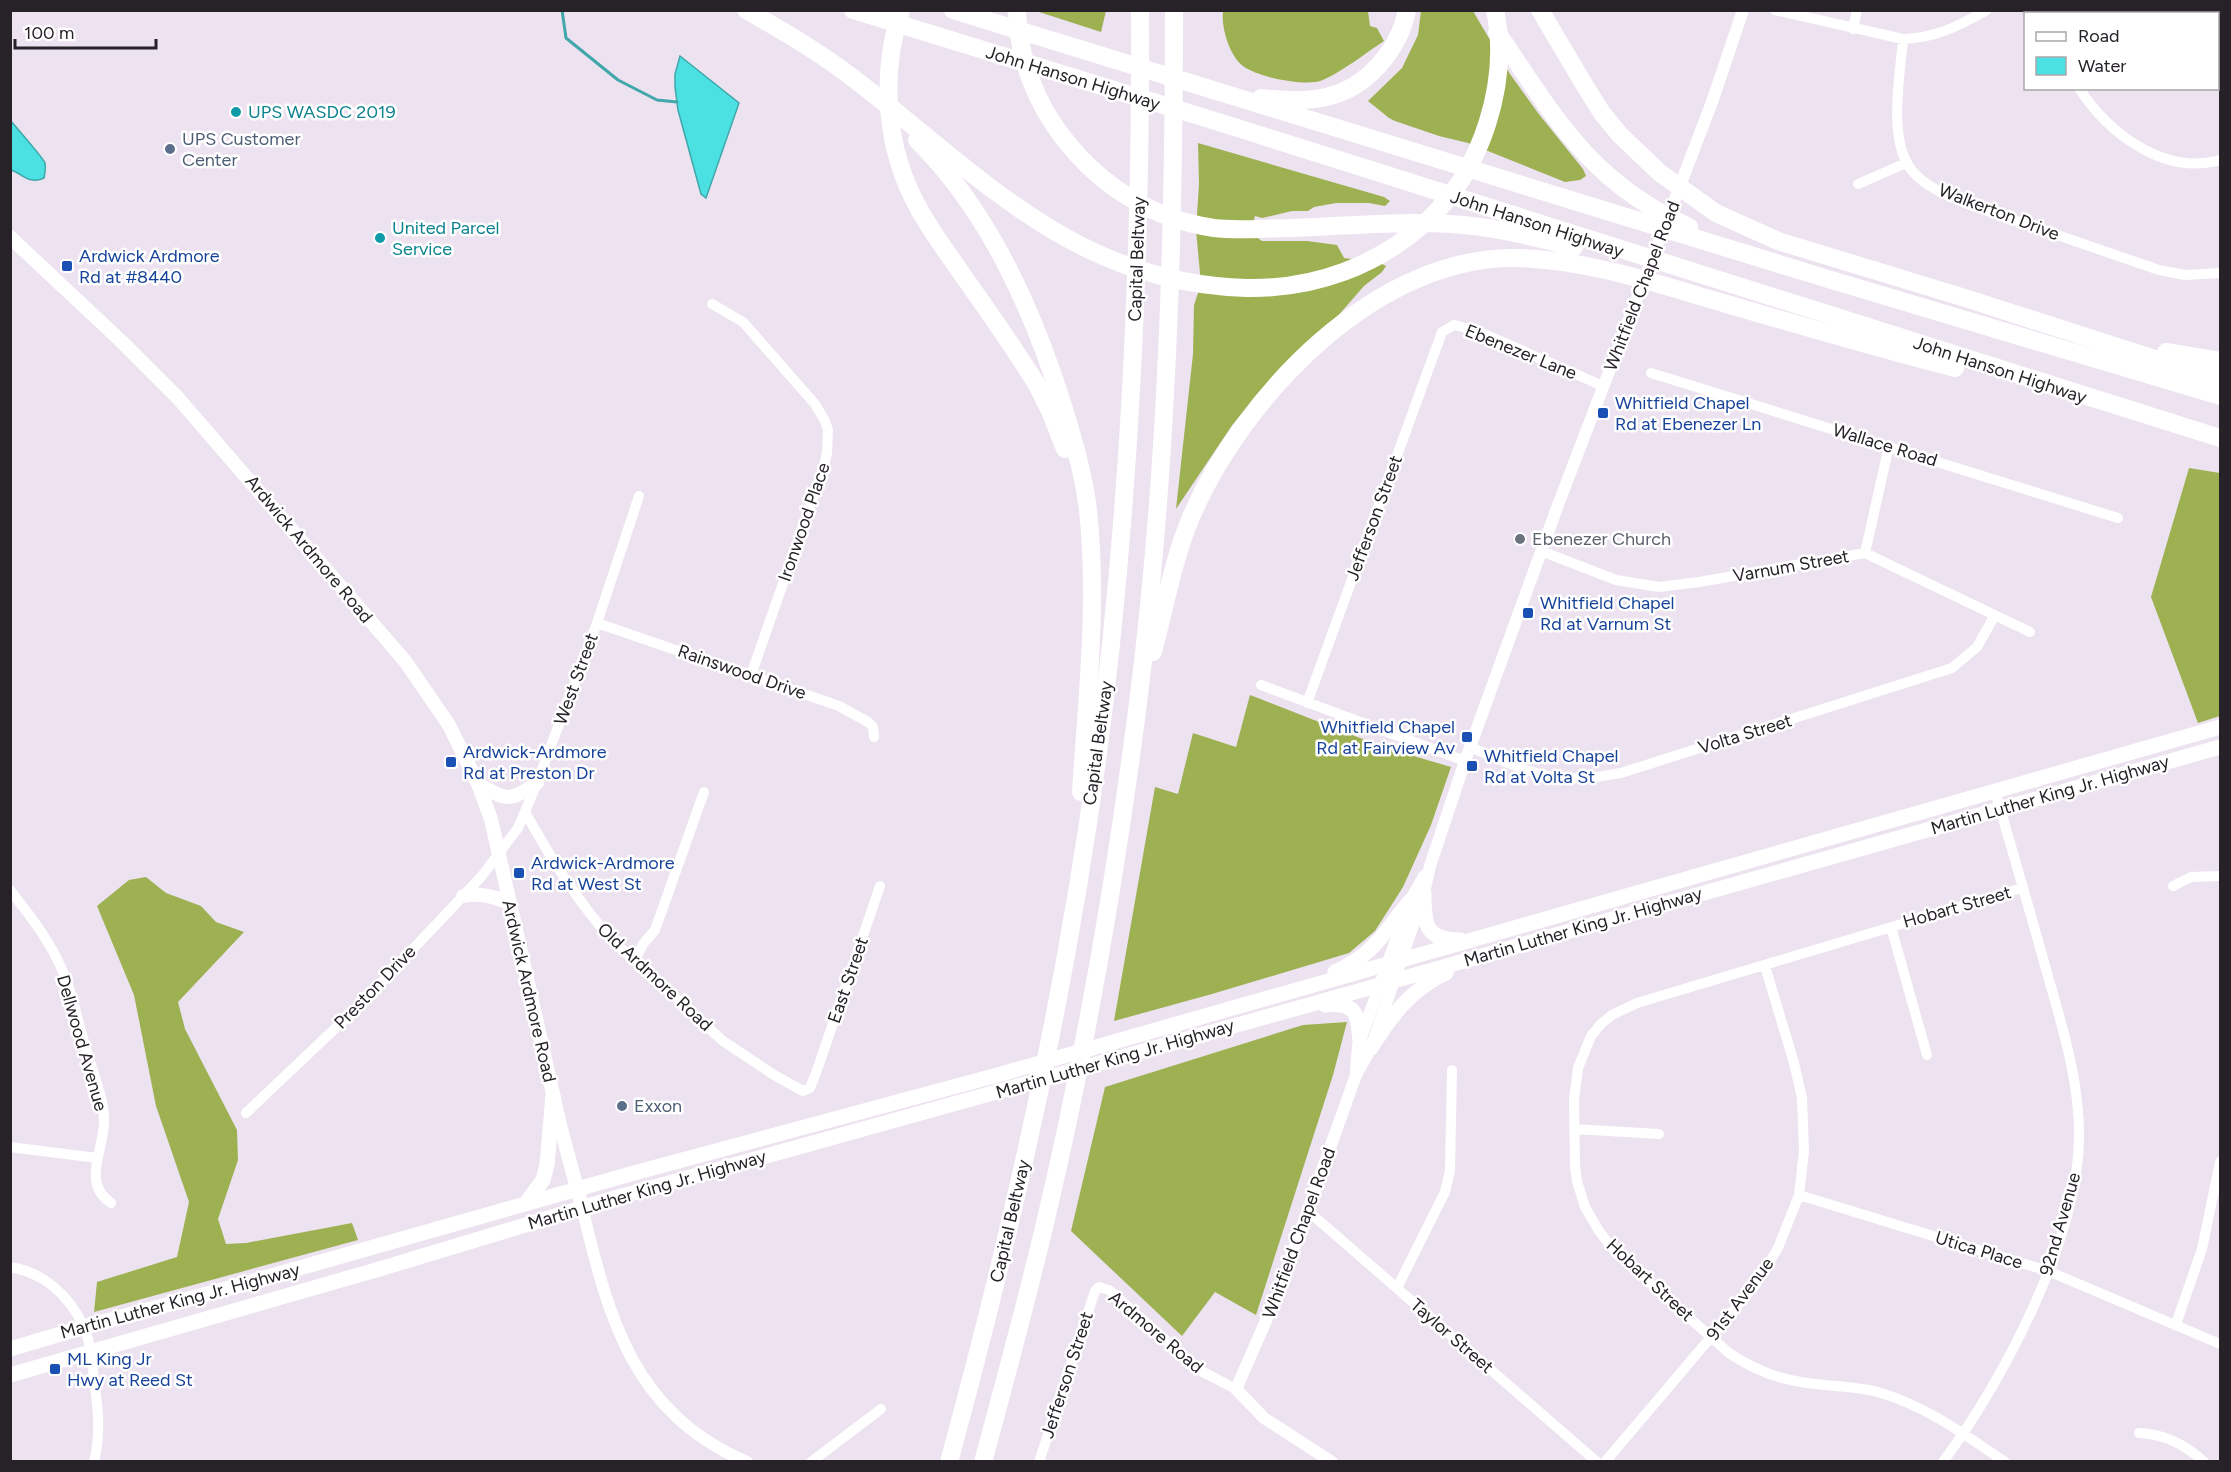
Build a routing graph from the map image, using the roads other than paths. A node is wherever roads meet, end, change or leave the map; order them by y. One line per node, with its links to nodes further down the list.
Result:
1 (746, 10): 20 (highway)
2 (853, 10): 29 (highway, John Hanson Highway)
3 (901, 10): 45 (highway)
4 (953, 10): 22 (highway, John Hanson Highway)
5 (1017, 10): 29 (highway)
6 (1140, 10): 77 (highway, Capital Beltway)
7 (1174, 10): 19 (highway, Capital Beltway)
8 (1184, 10): 19 (highway)
9 (1407, 10): 22 (highway)
10 (1483, 10): 28 (highway)
11 (1495, 10): 20 (highway)
12 (1542, 10): 30 (highway)
13 (1743, 10): 36 (street, Whitfield Chapel Road)
14 (1775, 10): 17 (street)
15 (1857, 10): 17 (street)
16 (1987, 10): 18 (street)
17 (1853, 30): 18 (street)
18 (1903, 39): 24 (street)
19 (1174, 72): 51 (highway, Capital Beltway)
20 (849, 75): 45 (highway)
21 (2080, 90): 23 (street)
22 (1216, 92): 28 (highway, John Hanson Highway)
23 (2220, 160)
24 (1906, 162): 25 (street); 27 (street, Walkerton Drive)
25 (1858, 184)
26 (10, 237): 59 (main road, Ardwick Ardmore Road)
27 (2220, 273)
28 (1828, 279): 37 (highway, John Hanson Highway)
29 (1759, 294): 38 (highway, John Hanson Highway)
30 (1965, 298): 33 (highway); 35 (highway)
31 (712, 304): 49 (street, Ironwood Place)
32 (1440, 334): 36 (street, Ebenezer Lane); 52 (street, Jefferson Street)
33 (2220, 361)
34 (1651, 373): 40 (street, Wallace Road)
35 (2220, 380)
36 (1603, 386): 43 (street, Whitfield Chapel Road)
37 (2220, 396)
38 (2127, 410): 39 (highway, John Hanson Highway); 51 (highway)
39 (2220, 438)
40 (1889, 446): 42 (street, Wallace Road); 44 (street)
41 (639, 496): 47 (street, West Street)
42 (2118, 518)
43 (1541, 552): 44 (street, Varnum Street); 55 (street, Whitfield Chapel Road)
44 (1865, 553): 46 (street, Varnum Street)
45 (1093, 577): 77 (highway)
46 (1995, 615): 48 (street, Varnum Street); 55 (street, Volta Street)
47 (597, 623): 49 (street, Rainswood Drive); 58 (street, West Street)
48 (2030, 632)
49 (751, 675): 54 (street, Rainswood Drive)
50 (1261, 685): 52 (street)
51 (1138, 699): 121 (highway, Capital Beltway)
52 (1307, 703): 57 (street)
53 (2220, 727): 61 (main road, Martin Luther King Jr. Highway)
54 (874, 737)
55 (1470, 747): 57 (street, Whitfield Chapel Road)
56 (2220, 747): 62 (main road, Martin Luther King Jr. Highway)
57 (1465, 761): 65 (street, Whitfield Chapel Road)
58 (537, 783): 59 (main road); 63 (street, West Street)
59 (478, 784): 64 (main road, Ardwick Ardmore Road)
60 (704, 792): 79 (street)
61 (1995, 792): 62 (street, 92nd Avenue); 76 (main road, Martin Luther King Jr. Highway)
62 (2000, 808): 69 (street, 92nd Avenue); 78 (main road, Martin Luther King Jr. Highway)
63 (525, 812): 64 (street, West Street); 79 (street, Old Ardmore Road)
64 (498, 855): 72 (street, Preston Drive); 74 (main road, Ardwick Ardmore Road)
65 (1430, 866): 71 (street, Whitfield Chapel Road); 73 (street, Whitfield Chapel Road)
66 (2220, 876): 68 (street)
67 (880, 886): 88 (street, East Street)
68 (2173, 886)
69 (2022, 888): 75 (street, Hobart Street); 103 (street, 92nd Avenue)
70 (10, 891): 94 (street, Dellwood Avenue)
71 (1425, 893): 76 (main road); 80 (street, Whitfield Chapel Road)
72 (463, 896): 74 (main road); 90 (street, Preston Drive)
73 (1410, 901): 80 (street, Whitfield Chapel Road); 83 (main road)
74 (509, 903): 89 (main road, Ardwick Ardmore Road)
75 (1891, 927): 81 (street, Hobart Street); 86 (street)
76 (1470, 940): 80 (main road, Martin Luther King Jr. Highway)
77 (1067, 949): 120 (highway, Capital Beltway)
78 (1486, 954): 82 (main road, Martin Luther King Jr. Highway); 85 (main road)
79 (634, 960): 88 (street, Old Ardmore Road)
80 (1394, 963): 82 (street, Whitfield Chapel Road); 83 (main road, Martin Luther King Jr. Highway)
81 (1766, 966): 91 (street, Hobart Street); 97 (street, 91st Avenue)
82 (1387, 983): 84 (main road, Martin Luther King Jr. Highway); 85 (street, Whitfield Chapel Road)
83 (1295, 990): 96 (main road, Martin Luther King Jr. Highway)
84 (1298, 1008): 85 (main road); 100 (main road, Martin Luther King Jr. Highway)
85 (1365, 1045): 101 (street, Whitfield Chapel Road)
86 (1927, 1056)
87 (1452, 1071): 105 (street)
88 (816, 1074)
89 (553, 1095): 96 (main road, Ardwick Ardmore Road); 99 (main road)
90 (246, 1113)
91 (1574, 1129): 92 (street); 108 (street, Hobart Street)
92 (1659, 1134)
93 (10, 1147): 94 (street)
94 (97, 1158): 98 (street, Dellwood Avenue)
95 (2220, 1162): 106 (street)
96 (578, 1188): 99 (main road, Martin Luther King Jr. Highway); 100 (main road, Ardwick Ardmore Road)
97 (1799, 1195): 103 (street, Utica Place); 108 (street, 91st Avenue)
98 (111, 1203)
99 (525, 1203): 107 (main road, Martin Luther King Jr. Highway)
100 (582, 1207): 111 (main road, Martin Luther King Jr. Highway); 118 (street, Ardwick Ardmore Road)
101 (1308, 1211): 105 (street, Taylor Street); 113 (street, Whitfield Chapel Road)
102 (10, 1268): 107 (street)
103 (2048, 1271): 106 (street, Utica Place); 115 (street, 92nd Avenue)
104 (1097, 1288): 113 (street, Ardmore Road); 122 (street, Jefferson Street)
105 (1397, 1288): 124 (street, Taylor Street)
106 (2176, 1324): 109 (street, Utica Place)
107 (84, 1326): 110 (main road, Martin Luther King Jr. Highway); 111 (street)
108 (1711, 1337): 115 (street, Hobart Street); 125 (street, 91st Avenue)
109 (2220, 1344)
110 (10, 1349)
111 (91, 1351): 112 (main road, Martin Luther King Jr. Highway); 117 (street)
112 (10, 1375)
113 (1236, 1389): 123 (street, Ardmore Road)
114 (881, 1409): 119 (street)
115 (1963, 1432): 126 (street, 92nd Avenue); 127 (street, Hobart Street)
116 (2139, 1433): 128 (street)
117 (94, 1461)
118 (747, 1461)
119 (811, 1461)
120 (949, 1461)
121 (983, 1461)
122 (1039, 1461)
123 (1332, 1461)
124 (1597, 1461)
125 (1605, 1461)
126 (1943, 1461)
127 (2005, 1461)
128 (2204, 1461)

